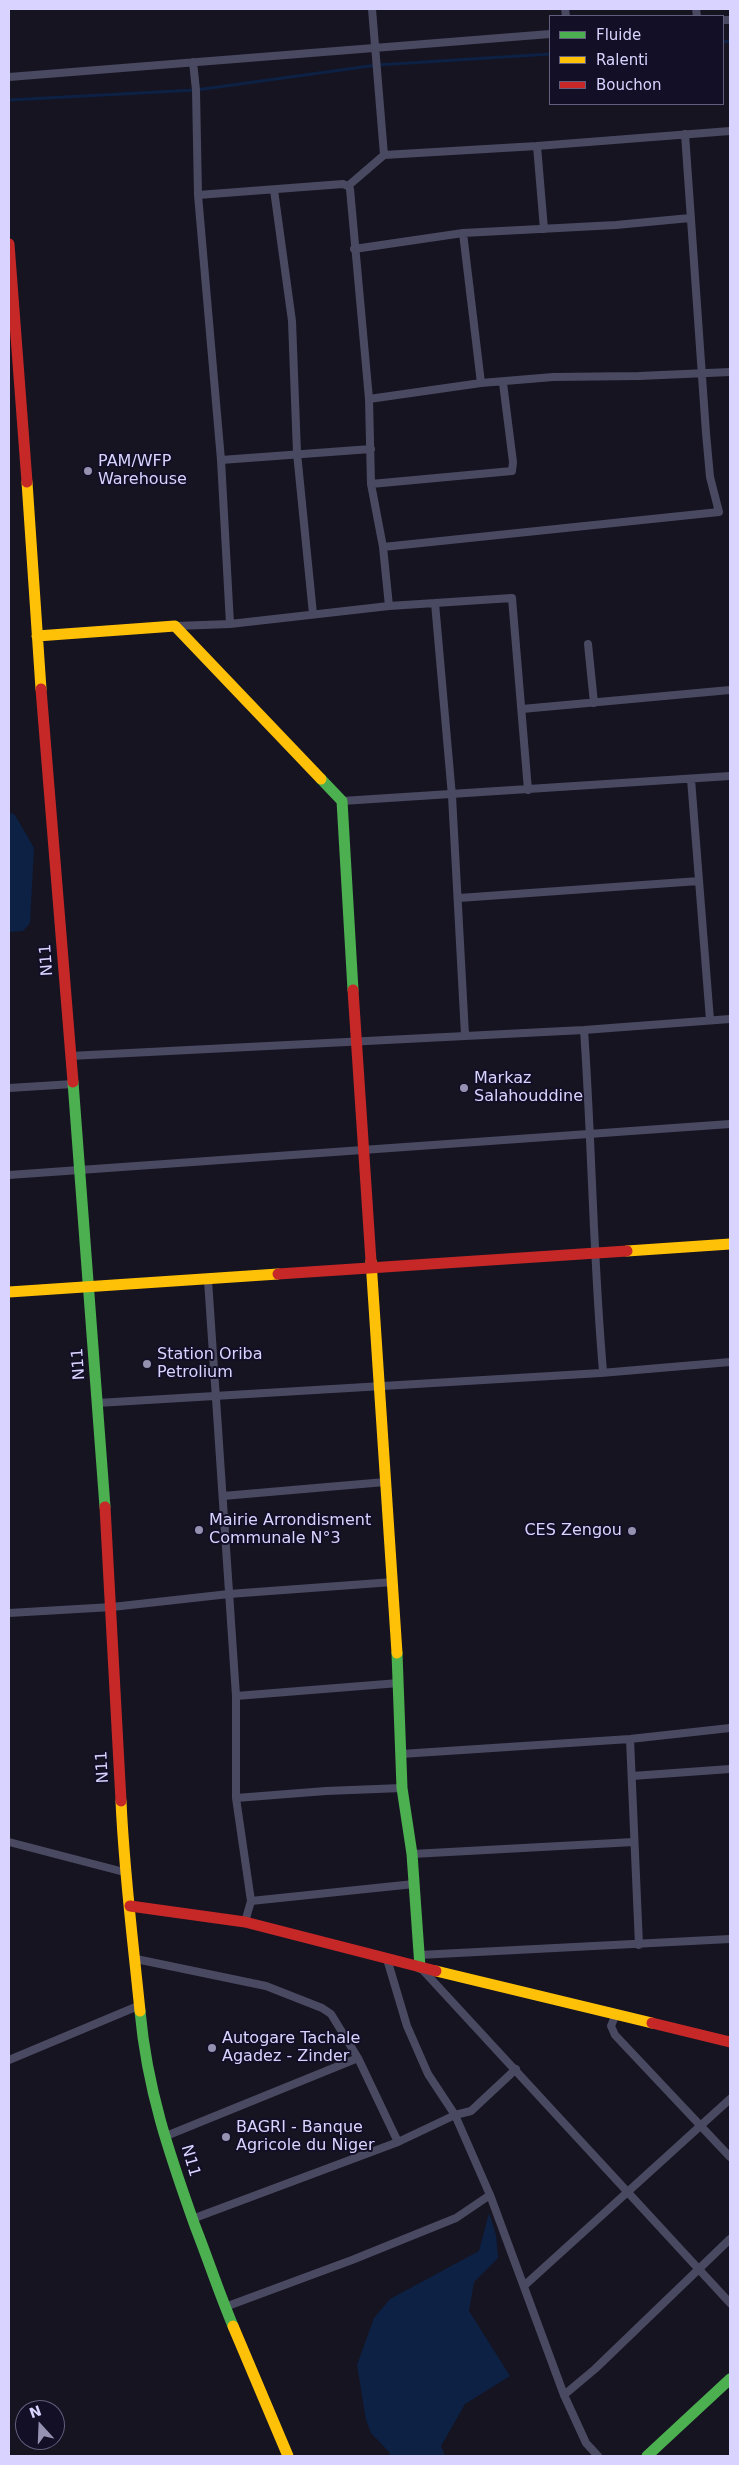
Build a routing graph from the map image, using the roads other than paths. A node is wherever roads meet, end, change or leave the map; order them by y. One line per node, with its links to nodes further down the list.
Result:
1 (372, 9): 3 (street)
2 (549, 34): 3 (street)
3 (375, 48): 4 (street); 9 (street)
4 (193, 62): 5 (street); 12 (street)
5 (9, 77)
6 (730, 132): 7 (street)
7 (685, 134): 8 (street); 13 (street)
8 (538, 146): 9 (street); 14 (street)
9 (384, 154): 10 (street)
10 (348, 186): 11 (street); 17 (street)
11 (274, 190): 12 (street); 26 (street)
12 (198, 195): 27 (street)
13 (690, 218): 14 (street); 20 (street)
14 (544, 229): 15 (street)
15 (463, 233): 17 (street); 22 (street)
16 (9, 244): 18 (street, N11)
17 (354, 249): 24 (street)
18 (11, 307): 21 (street, N11)
19 (730, 372): 20 (street)
20 (703, 374): 23 (street); 29 (street)
21 (14, 382): 35 (street, N11)
22 (481, 383): 23 (street); 24 (street)
23 (503, 383): 28 (street)
24 (370, 399): 25 (street)
25 (371, 449): 26 (street); 28 (street)
26 (296, 453): 27 (street); 32 (street)
27 (221, 460): 33 (street)
28 (371, 484): 29 (street)
29 (383, 547): 31 (street)
30 (435, 603): 31 (street); 39 (street); 43 (street)
31 (389, 606): 32 (street)
32 (313, 614): 33 (street)
33 (230, 624): 34 (street)
34 (175, 626): 35 (street); 44 (street)
35 (37, 636): 52 (street, N11)
36 (588, 644): 38 (street)
37 (730, 690): 38 (street)
38 (594, 703): 39 (street)
39 (522, 709): 42 (street)
40 (730, 776): 41 (street)
41 (691, 779): 42 (street); 45 (street)
42 (528, 790): 43 (street)
43 (452, 796): 44 (street); 46 (street)
44 (342, 801): 51 (street)
45 (699, 881): 46 (street); 48 (street)
46 (459, 898): 50 (street)
47 (730, 1019): 48 (street)
48 (710, 1020): 49 (street)
49 (584, 1030): 50 (street); 56 (street)
50 (465, 1035): 51 (street)
51 (356, 1042): 52 (street); 57 (street)
52 (70, 1056): 53 (street, N11)
53 (72, 1084): 54 (street); 58 (street, N11)
54 (9, 1088)
55 (730, 1124): 56 (street)
56 (591, 1134): 57 (street); 61 (street)
57 (364, 1149): 58 (street); 62 (street)
58 (80, 1171): 59 (street); 64 (street, N11)
59 (9, 1176)
60 (730, 1244): 61 (street)
61 (594, 1254): 62 (street); 67 (street)
62 (372, 1269): 63 (street); 68 (street)
63 (208, 1280): 64 (street); 69 (street)
64 (89, 1287): 65 (street); 70 (street, N11)
65 (9, 1292)
66 (730, 1362): 67 (street)
67 (603, 1371): 68 (street)
68 (378, 1385): 69 (street); 71 (street)
69 (216, 1395): 70 (street); 72 (street)
70 (97, 1403): 75 (street, N11)
71 (386, 1482): 72 (street); 73 (street)
72 (223, 1496): 74 (street)
73 (393, 1582): 74 (street); 77 (street)
74 (229, 1594): 75 (street); 78 (street)
75 (112, 1607): 76 (street); 89 (street, N11)
76 (9, 1613)
77 (400, 1683): 78 (street); 81 (street)
78 (236, 1696): 85 (street)
79 (730, 1728): 80 (street)
80 (630, 1739): 81 (street); 83 (street)
81 (401, 1754): 84 (street)
82 (730, 1769): 83 (street)
83 (632, 1776): 87 (street)
84 (402, 1788): 85 (street); 88 (street)
85 (236, 1798): 91 (street)
86 (9, 1842): 89 (street)
87 (634, 1842): 88 (street); 95 (street)
88 (412, 1854): 90 (street)
89 (124, 1872): 92 (street, N11)
90 (414, 1884): 91 (street); 96 (street)
91 (251, 1901): 93 (street)
92 (130, 1906): 93 (street); 97 (street, N11)
93 (245, 1922): 98 (street)
94 (730, 1939): 95 (street)
95 (639, 1945): 96 (street)
96 (419, 1955): 99 (street)
97 (136, 1959): 100 (street, N11); 103 (street)
98 (387, 1959): 99 (street); 107 (street)
99 (420, 1967): 101 (street); 105 (street)
100 (138, 2006): 104 (street); 109 (street, N11)
101 (616, 2014): 102 (street); 108 (street)
102 (730, 2042)
103 (358, 2058): 109 (street); 110 (street)
104 (9, 2060)
105 (516, 2069): 107 (street); 112 (street)
106 (730, 2099): 108 (street)
107 (455, 2115): 110 (street); 113 (street)
108 (702, 2125): 111 (street); 112 (street)
109 (166, 2136): 114 (street, N11)
110 (398, 2142): 114 (street)
111 (730, 2157)
112 (627, 2193): 116 (street); 117 (street)
113 (490, 2194): 117 (street); 119 (street)
114 (192, 2219): 119 (street, N11)
115 (730, 2239): 116 (street)
116 (700, 2268): 118 (street); 121 (street)
117 (525, 2285): 121 (street)
118 (730, 2303)
119 (225, 2307): 122 (street, N11)
120 (730, 2379): 124 (street)
121 (564, 2395): 123 (street)
122 (288, 2456)
123 (598, 2456)
124 (647, 2456)

